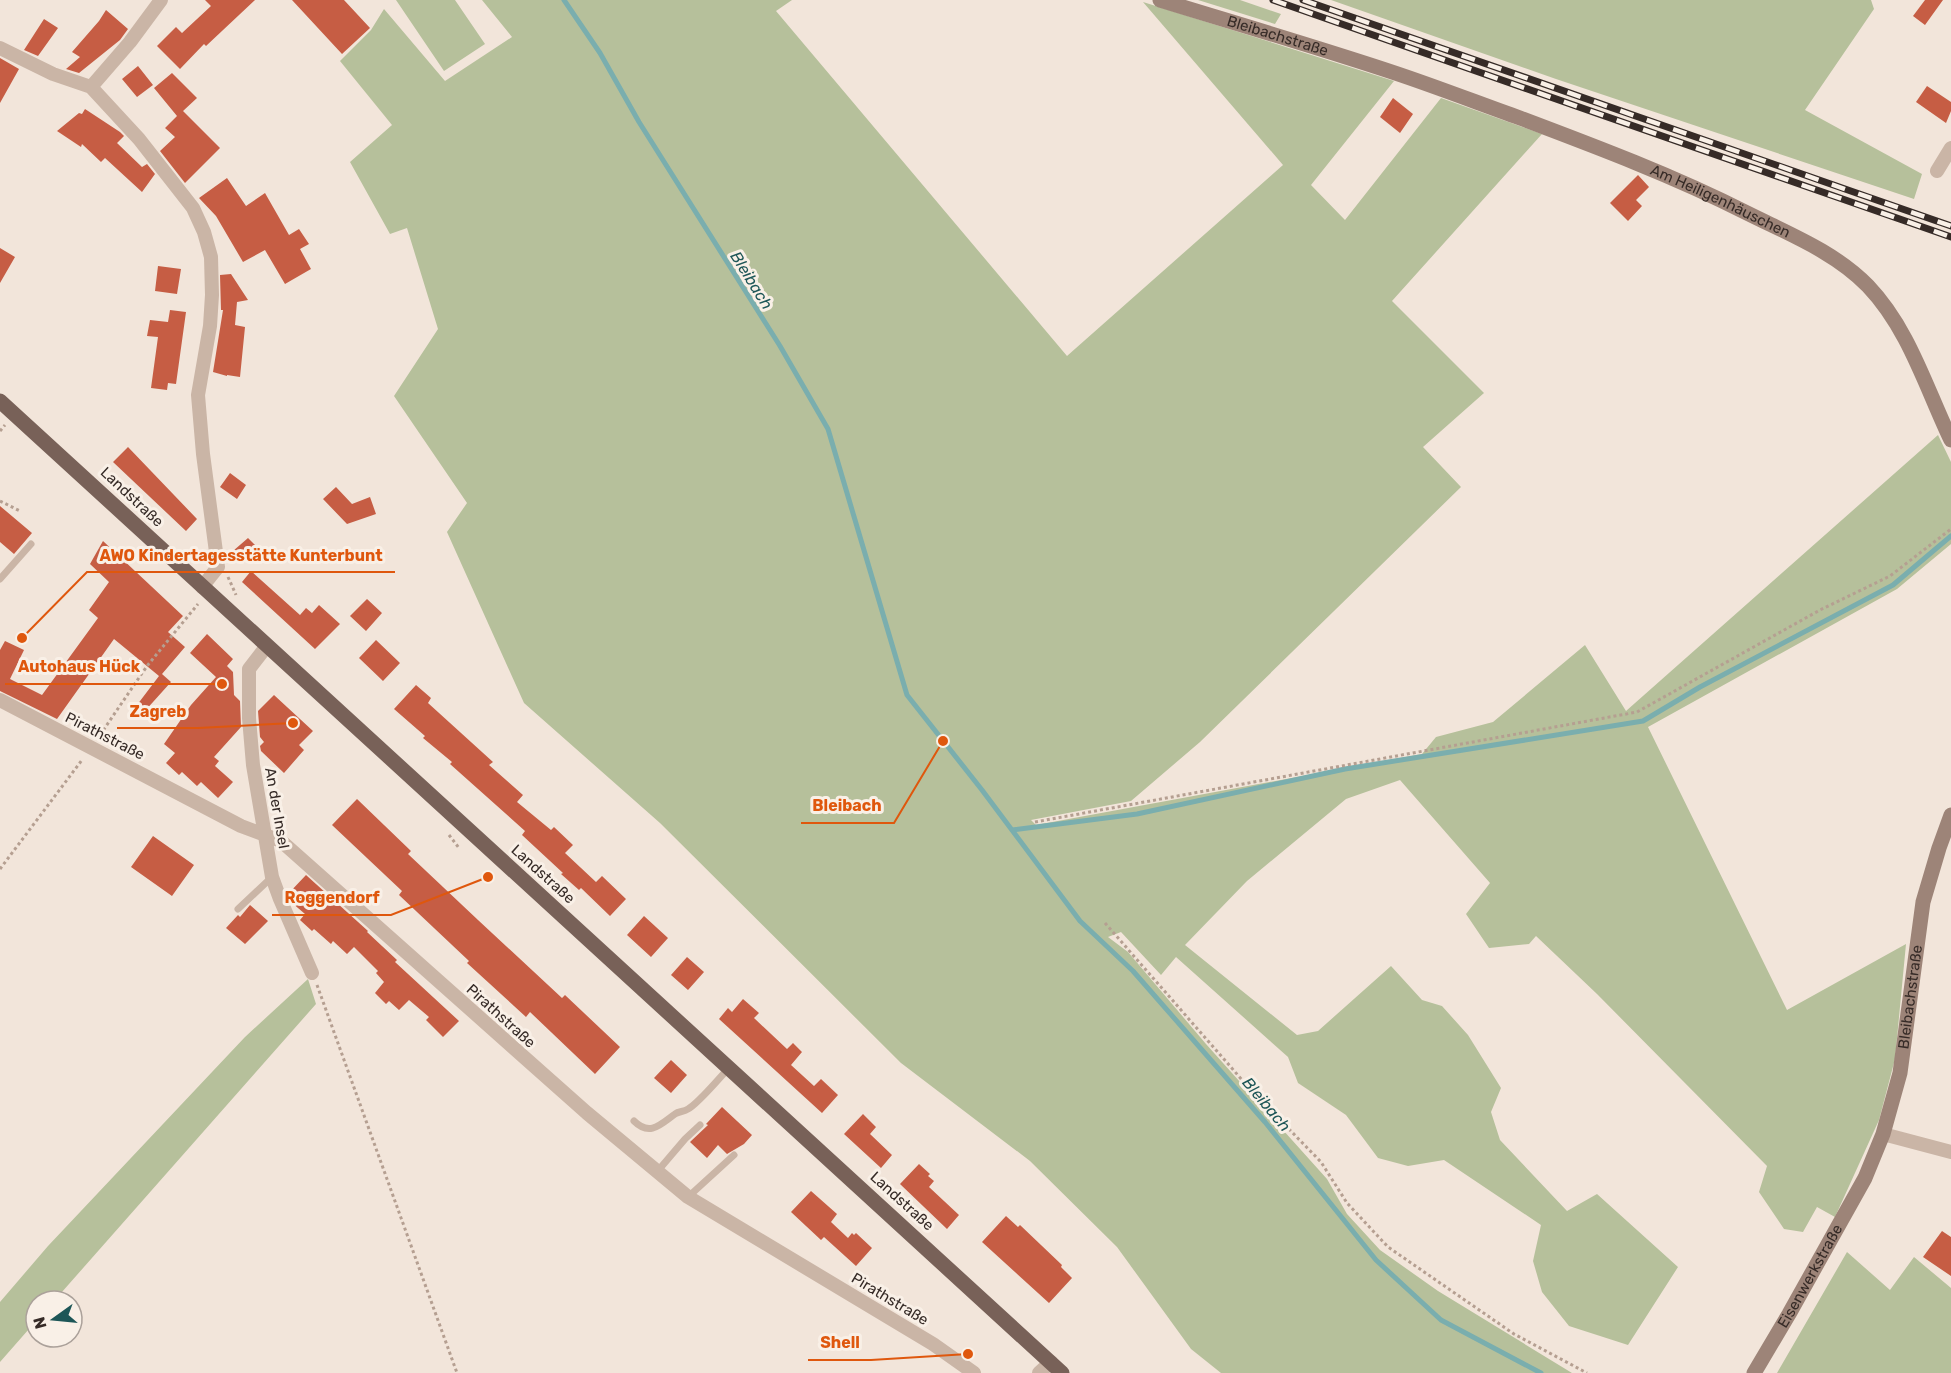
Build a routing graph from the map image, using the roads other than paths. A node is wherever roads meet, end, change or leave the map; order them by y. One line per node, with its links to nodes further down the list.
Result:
1 (160, 0): 5 (street)
2 (1160, 0): 4 (main road, Bleibachstraße)
3 (0, 48): 5 (street)
4 (1396, 74): 9 (main road, Am Heiligenhäuschen)
5 (91, 87): 12 (street)
6 (1951, 148): 7 (street)
7 (1937, 171)
8 (0, 401): 12 (main road, Landstraße)
9 (1951, 440)
10 (31, 544): 11 (lane)
11 (0, 579)
12 (202, 587): 13 (main road, Landstraße)
13 (266, 647): 16 (street, An der Insel); 20 (main road, Landstraße)
14 (0, 700): 16 (street, Pirathstraße)
15 (1951, 815): 23 (main road, Bleibachstraße)
16 (265, 834): 17 (street, An der Insel); 26 (street, Pirathstraße)
17 (272, 877): 18 (lane); 19 (street, An der Insel)
18 (238, 909)
19 (312, 974)
20 (729, 1068): 21 (lane); 29 (main road, Landstraße)
21 (634, 1121)
22 (700, 1125): 26 (lane)
23 (1883, 1134): 24 (street); 27 (main road, Bleibachstraße)
24 (1951, 1152)
25 (734, 1155): 28 (lane)
26 (656, 1173): 28 (street, Pirathstraße)
27 (1865, 1178): 33 (main road, Eisenwerkstraße)
28 (688, 1197): 30 (street, Pirathstraße)
29 (1051, 1362): 31 (street); 32 (main road, Landstraße)
30 (974, 1373)
31 (1039, 1373)
32 (1062, 1373)
33 (1754, 1373)

